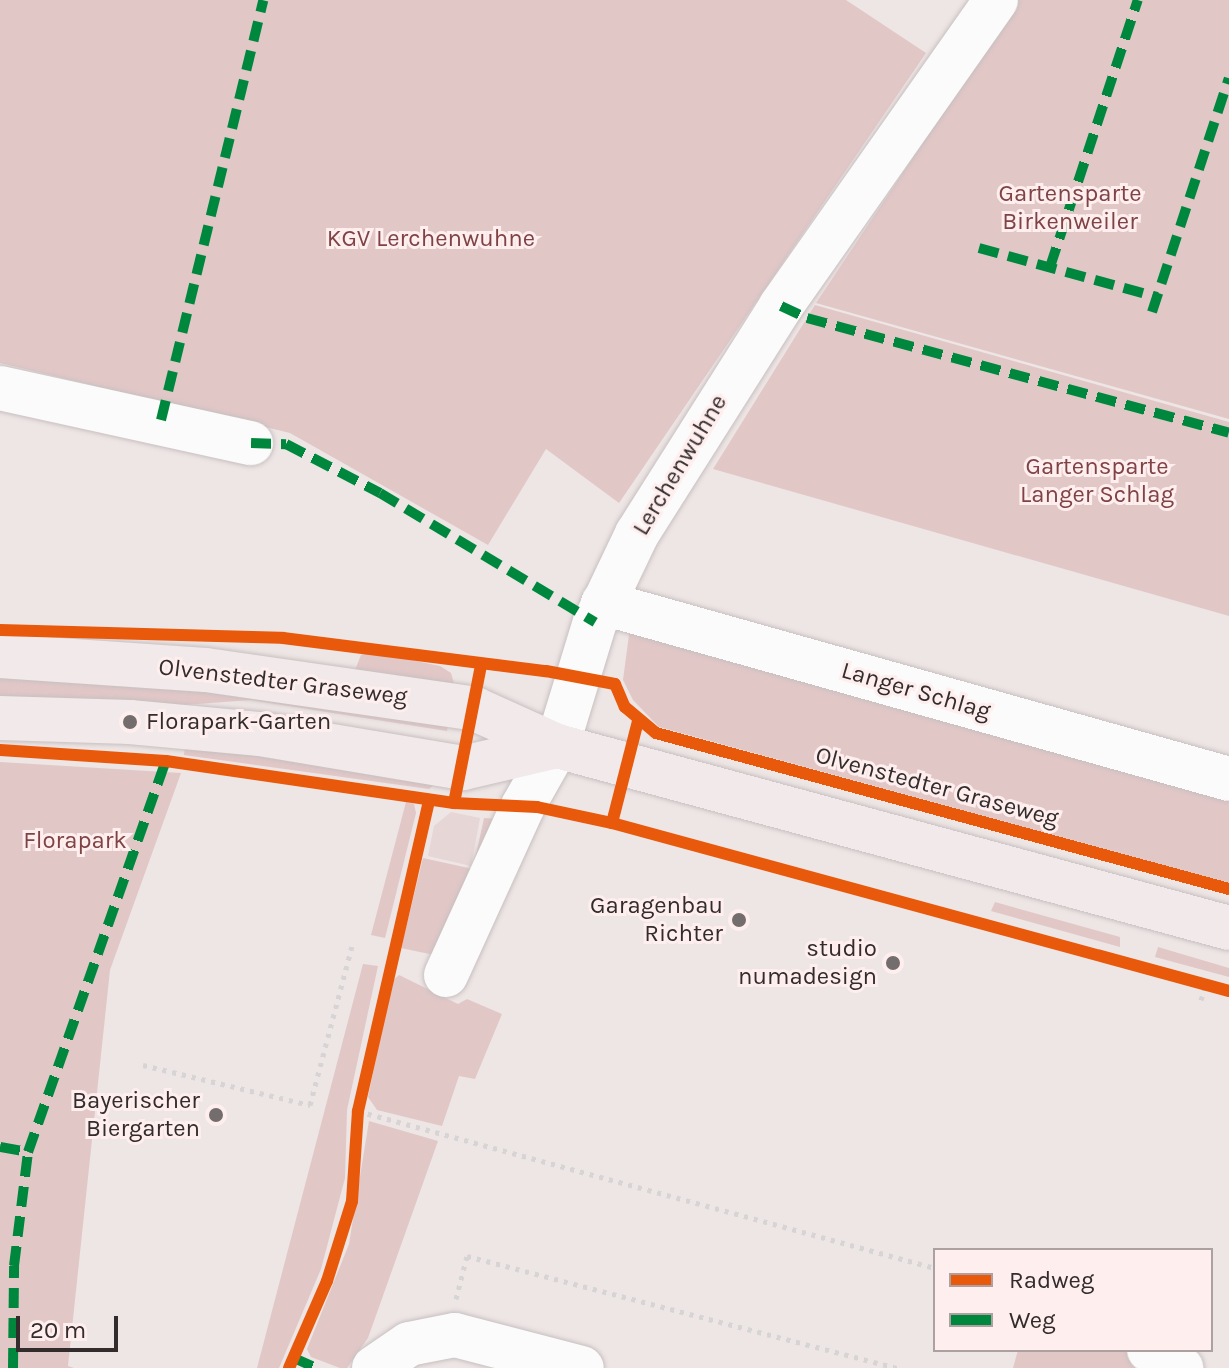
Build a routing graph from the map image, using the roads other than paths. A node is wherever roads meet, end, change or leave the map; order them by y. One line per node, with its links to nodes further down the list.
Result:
1 (996, 0): 4 (street, Lerchenwuhne)
2 (0, 388): 3 (street)
3 (251, 443)
4 (603, 603): 7 (street, Lerchenwuhne); 8 (street, Langer Schlag)
5 (0, 656): 7 (main road, Olvenstedter Graseweg)
6 (0, 718): 7 (main road, Olvenstedter Graseweg)
7 (557, 746): 9 (main road, Olvenstedter Graseweg); 10 (street, Lerchenwuhne)
8 (1229, 779)
9 (1229, 928)
10 (446, 975)
11 (1153, 1352): 14 (street)
12 (374, 1368): 13 (street)
13 (582, 1368)
14 (1181, 1368)

